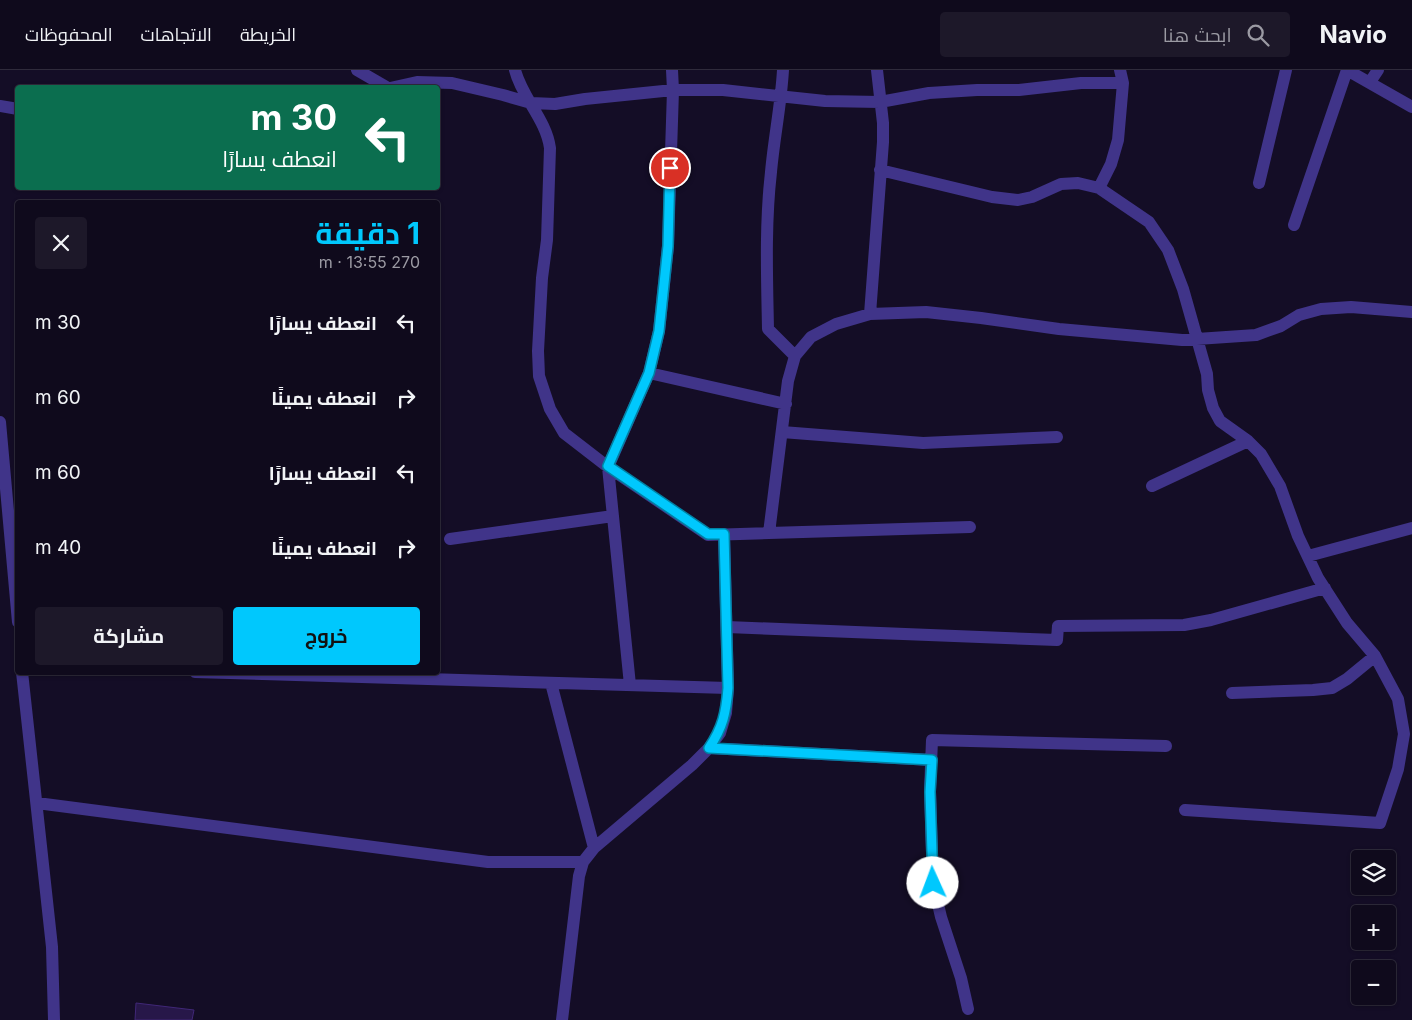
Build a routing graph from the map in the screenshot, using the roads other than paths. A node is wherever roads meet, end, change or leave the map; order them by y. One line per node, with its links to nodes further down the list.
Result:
1 (357, 70): 12 (street)
2 (515, 70): 17 (street)
3 (672, 70): 14 (street)
4 (783, 70): 15 (street)
5 (877, 70): 16 (street)
6 (1120, 70): 11 (street)
7 (1286, 70): 22 (street)
8 (1347, 70): 10 (street); 24 (street)
9 (1378, 70): 10 (street)
10 (1370, 82): 19 (street)
11 (1123, 84): 16 (street); 23 (street)
12 (384, 85)
13 (403, 85): 17 (street)
14 (673, 90): 15 (street); 17 (street); 29 (street)
15 (782, 97): 16 (street); 28 (street)
16 (880, 102): 21 (street)
17 (530, 104): 35 (street)
18 (0, 106): 20 (street)
19 (1412, 107)
20 (15, 108)
21 (880, 170): 23 (street); 26 (street)
22 (1259, 183)
23 (1099, 188): 27 (street)
24 (1294, 225)
25 (1412, 312): 27 (street)
26 (870, 314): 27 (street); 28 (street)
27 (1197, 339): 34 (street)
28 (795, 356): 30 (street)
29 (649, 373): 30 (street); 35 (street)
30 (786, 404): 32 (street)
31 (0, 422): 45 (street)
32 (782, 432): 33 (street); 41 (street)
33 (1057, 437)
34 (1248, 441): 36 (street); 43 (street)
35 (608, 466): 37 (street); 40 (street)
36 (1152, 486)
37 (613, 516): 42 (street); 51 (street)
38 (970, 527): 41 (street)
39 (1412, 528): 43 (street)
40 (724, 534): 41 (street); 46 (street)
41 (769, 534)
42 (450, 540)
43 (1308, 556): 44 (street)
44 (1325, 588): 46 (street); 47 (street)
45 (15, 589)
46 (727, 627): 52 (street)
47 (1374, 656): 53 (street); 58 (street)
48 (22, 675): 57 (street)
49 (292, 675): 50 (street)
50 (551, 683): 51 (street); 59 (street)
51 (630, 685): 52 (street)
52 (728, 688): 55 (street)
53 (1232, 693)
54 (1166, 746): 56 (street)
55 (709, 748): 56 (street); 59 (street)
56 (932, 760): 61 (street)
57 (37, 803): 60 (street); 62 (street)
58 (1185, 810)
59 (594, 848): 60 (street)
60 (583, 862): 63 (street)
61 (968, 1009)
62 (54, 1020)
63 (562, 1020)

